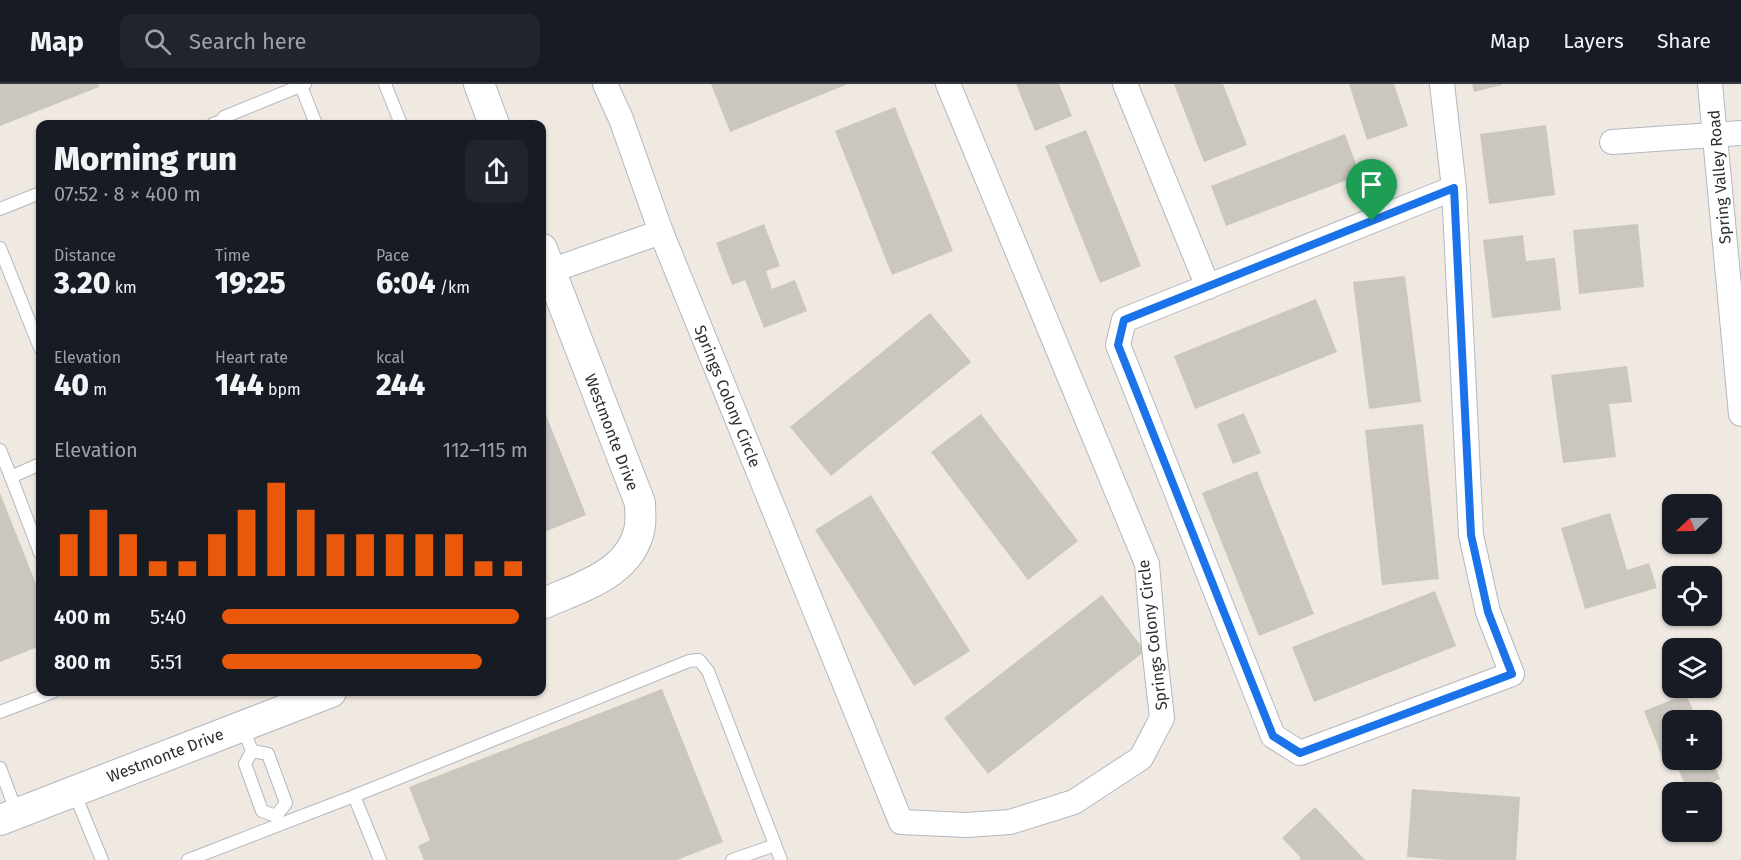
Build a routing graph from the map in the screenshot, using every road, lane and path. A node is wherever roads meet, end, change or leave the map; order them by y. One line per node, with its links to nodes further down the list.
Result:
1 (385, 84): 11 (lane)
2 (479, 84): 12 (street)
3 (605, 84): 19 (street, Springs Colony Circle)
4 (948, 84): 19 (street, Springs Colony Circle)
5 (1125, 84): 23 (street)
6 (1442, 84): 16 (street)
7 (1710, 84): 14 (street, Spring Valley Road)
8 (303, 85): 9 (lane); 10 (lane)
9 (225, 120)
10 (315, 120)
11 (399, 120)
12 (492, 120)
13 (1741, 133): 14 (street)
14 (1714, 134): 15 (street); 25 (street, Spring Valley Road)
15 (1612, 142)
16 (1454, 188): 23 (street); 23 (street)
17 (36, 195): 18 (lane)
18 (0, 209)
19 (661, 232): 21 (street)
20 (0, 248): 24 (lane)
21 (546, 264)
22 (546, 270): 30 (street, Westmonte Drive)
23 (1208, 287)
24 (36, 338)
25 (1741, 414)
26 (0, 450): 28 (lane)
27 (36, 466): 28 (lane)
28 (11, 477): 29 (lane)
29 (36, 543)
30 (546, 602)
31 (42, 696): 33 (lane)
32 (324, 696): 34 (street, Westmonte Drive)
33 (0, 712)
34 (247, 738): 36 (street, Westmonte Drive); 39 (lane); 39 (lane)
35 (0, 768): 38 (lane)
36 (74, 790): 38 (street, Westmonte Drive); 41 (lane)
37 (354, 796): 39 (lane); 40 (lane); 43 (lane)
38 (8, 817)
39 (277, 820): 42 (lane)
40 (775, 844): 44 (lane); 45 (lane)
41 (102, 860)
42 (188, 860)
43 (380, 860)
44 (732, 860)
45 (781, 860)

